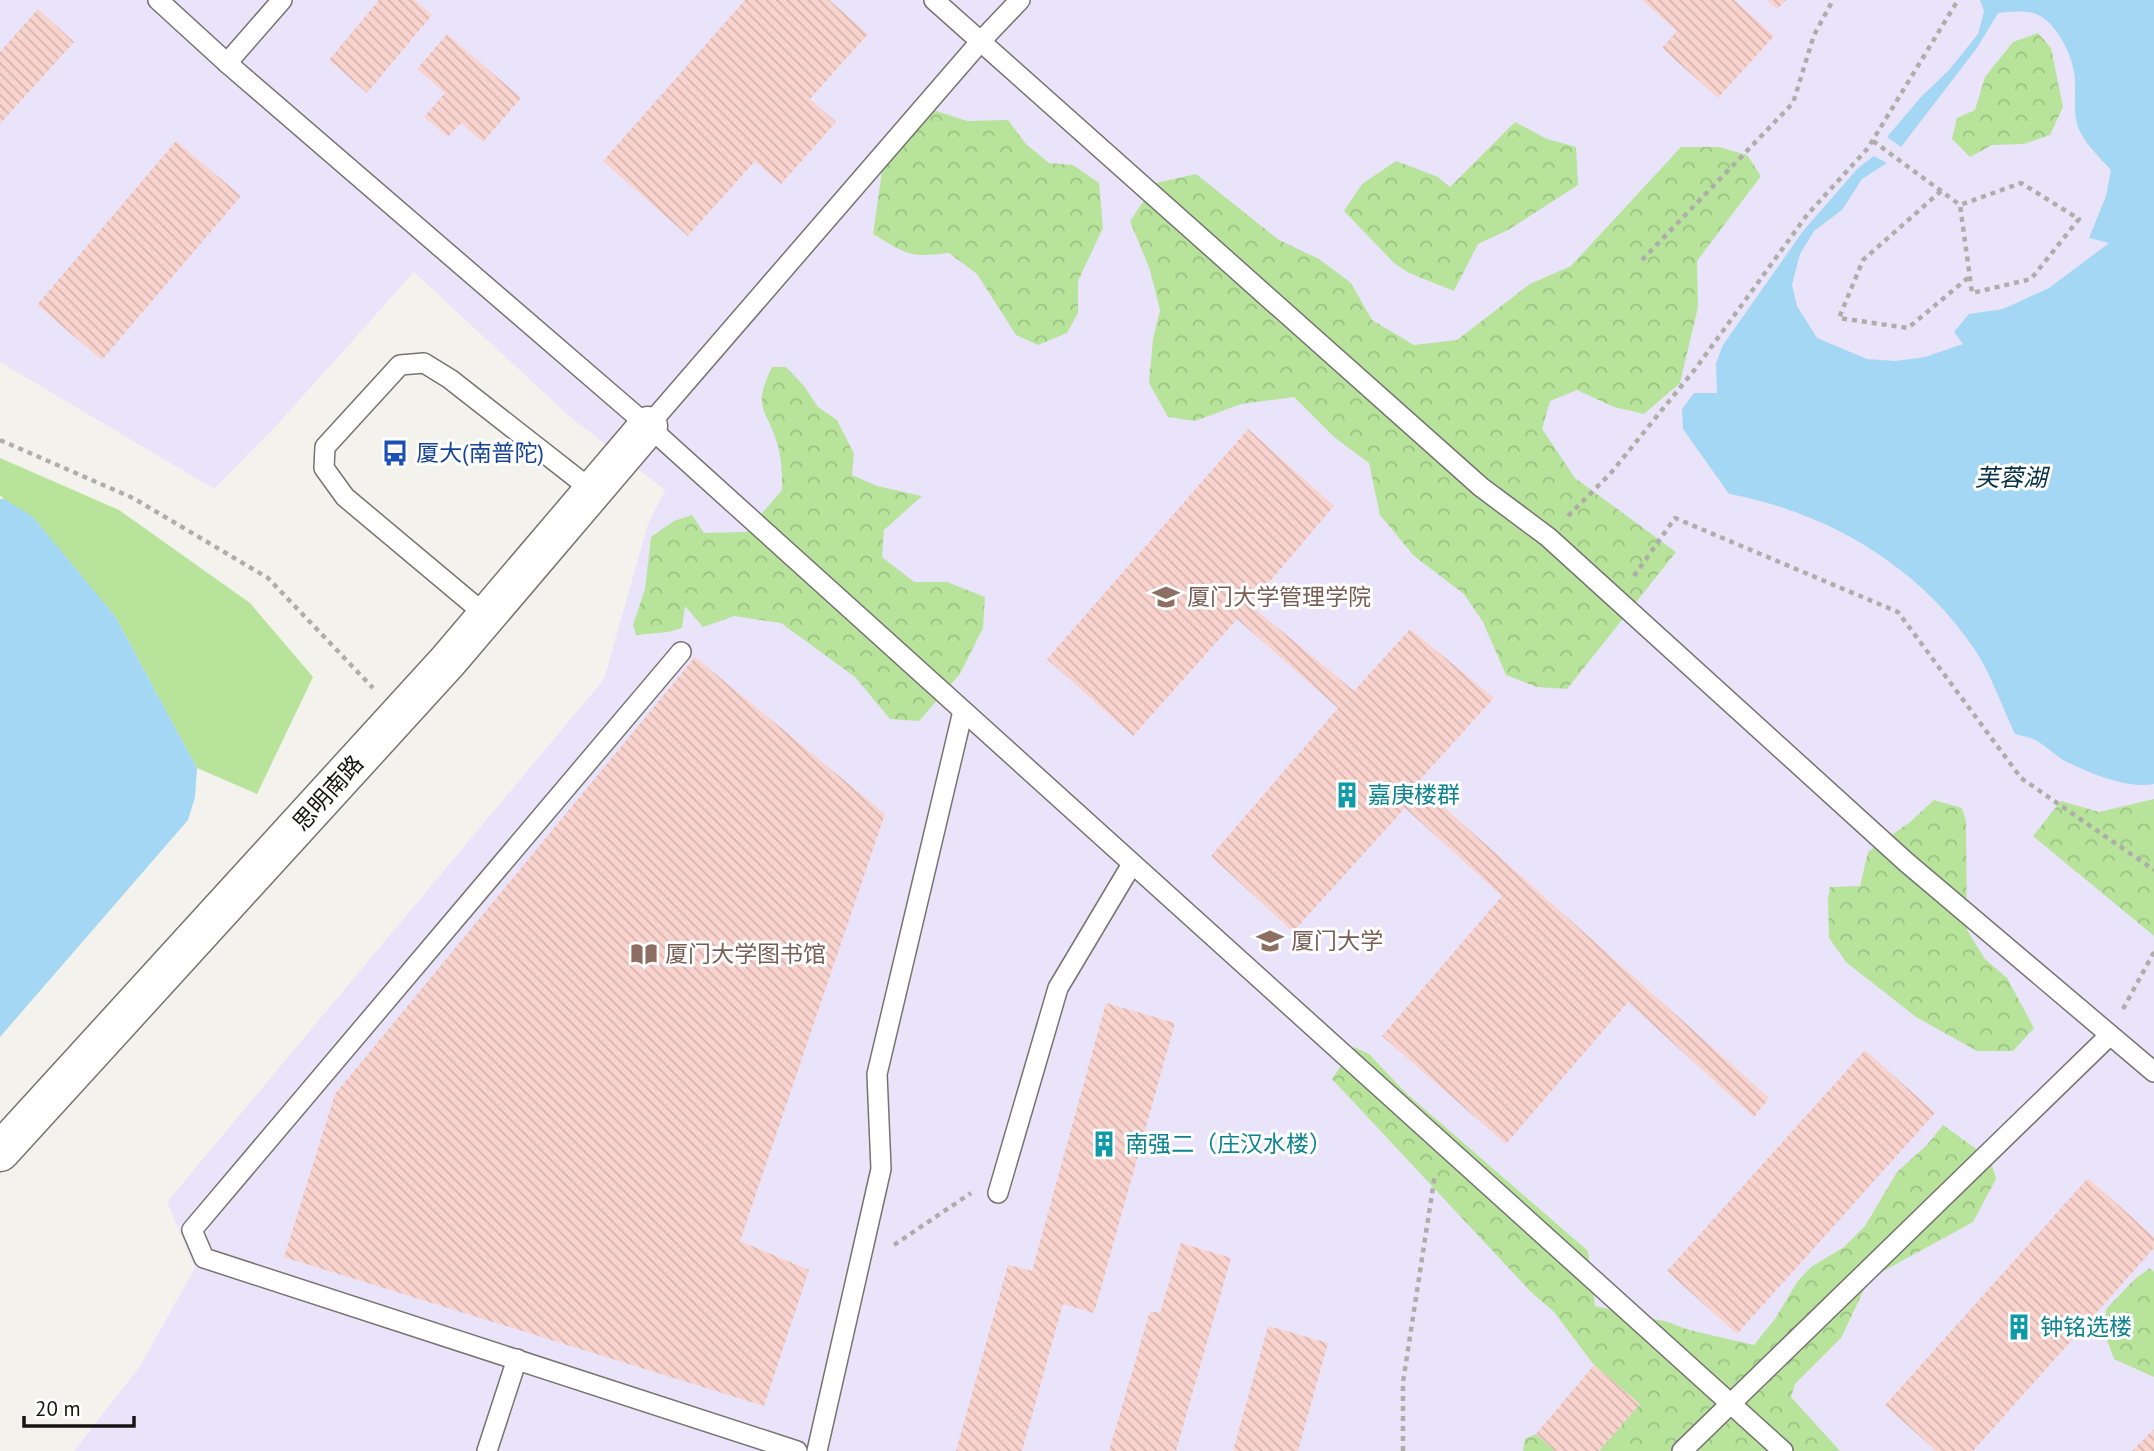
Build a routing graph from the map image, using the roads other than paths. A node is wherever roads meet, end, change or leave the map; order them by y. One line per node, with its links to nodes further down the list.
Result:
1 (158, 0): 6 (lane)
2 (282, 0): 6 (lane)
3 (934, 0): 5 (lane)
4 (1020, 0): 5 (lane)
5 (980, 41): 7 (lane); 13 (lane)
6 (227, 63): 7 (lane)
7 (648, 426): 8 (street, 思明南路); 11 (lane)
8 (593, 491): 9 (street, 思明南路); 9 (lane)
9 (486, 616): 15 (street, 思明南路)
10 (681, 652): 17 (lane)
11 (963, 711): 12 (lane); 21 (lane)
12 (1132, 864): 16 (lane); 18 (lane)
13 (2110, 1035): 14 (lane); 18 (lane)
14 (2154, 1072)
15 (0, 1152)
16 (998, 1193)
17 (517, 1359): 19 (lane); 20 (lane)
18 (1731, 1404): 22 (lane); 23 (lane)
19 (487, 1451)
20 (797, 1451)
21 (817, 1451)
22 (1682, 1451)
23 (1783, 1451)

